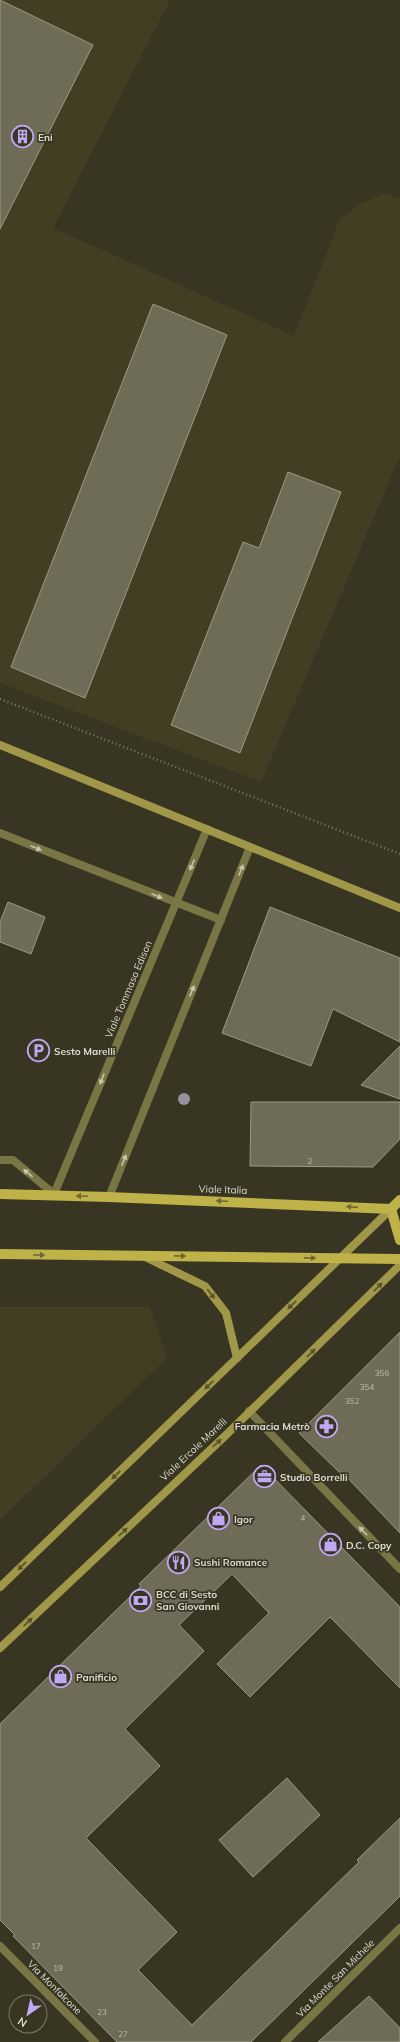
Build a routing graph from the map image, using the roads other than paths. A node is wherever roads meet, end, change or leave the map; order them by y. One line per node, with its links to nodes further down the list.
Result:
1 (0, 745): 2 (main road)
2 (207, 829): 4 (main road); 5 (street, Viale Tommaso Edison, one-way to 5)
3 (0, 833): 5 (street, one-way to 5)
4 (250, 847): 6 (main road); 7 (street, one-way to 4)
5 (176, 903): 7 (street); 10 (street, Viale Tommaso Edison, one-way to 10)
6 (400, 908)
7 (221, 920): 11 (street, one-way to 7)
8 (0, 1160): 10 (street, one-way to 8)
9 (0, 1194): 10 (main road, Viale Italia)
10 (54, 1194): 11 (main road, Viale Italia, one-way to 10)
11 (109, 1197): 13 (main road, Viale Italia, one-way to 11)
12 (400, 1200): 13 (main road)
13 (391, 1209): 14 (main road); 17 (main road)
14 (400, 1240)
15 (0, 1254): 16 (main road, one-way to 16)
16 (141, 1255): 17 (main road, one-way to 17); 20 (main road, one-way to 20)
17 (340, 1258): 18 (main road); 20 (main road, one-way to 20)
18 (400, 1259)
19 (400, 1265): 21 (main road, Viale Ercole Marelli, one-way to 19)
20 (237, 1358): 23 (main road, one-way to 23)
21 (249, 1411): 22 (street, one-way to 21); 24 (main road, Viale Ercole Marelli, one-way to 21)
22 (400, 1569)
23 (0, 1587)
24 (0, 1648)
25 (400, 1928): 28 (street, Via Monte San Michele)
26 (0, 1946): 27 (street, Via Monfalcone)
27 (95, 2042)
28 (285, 2042)

